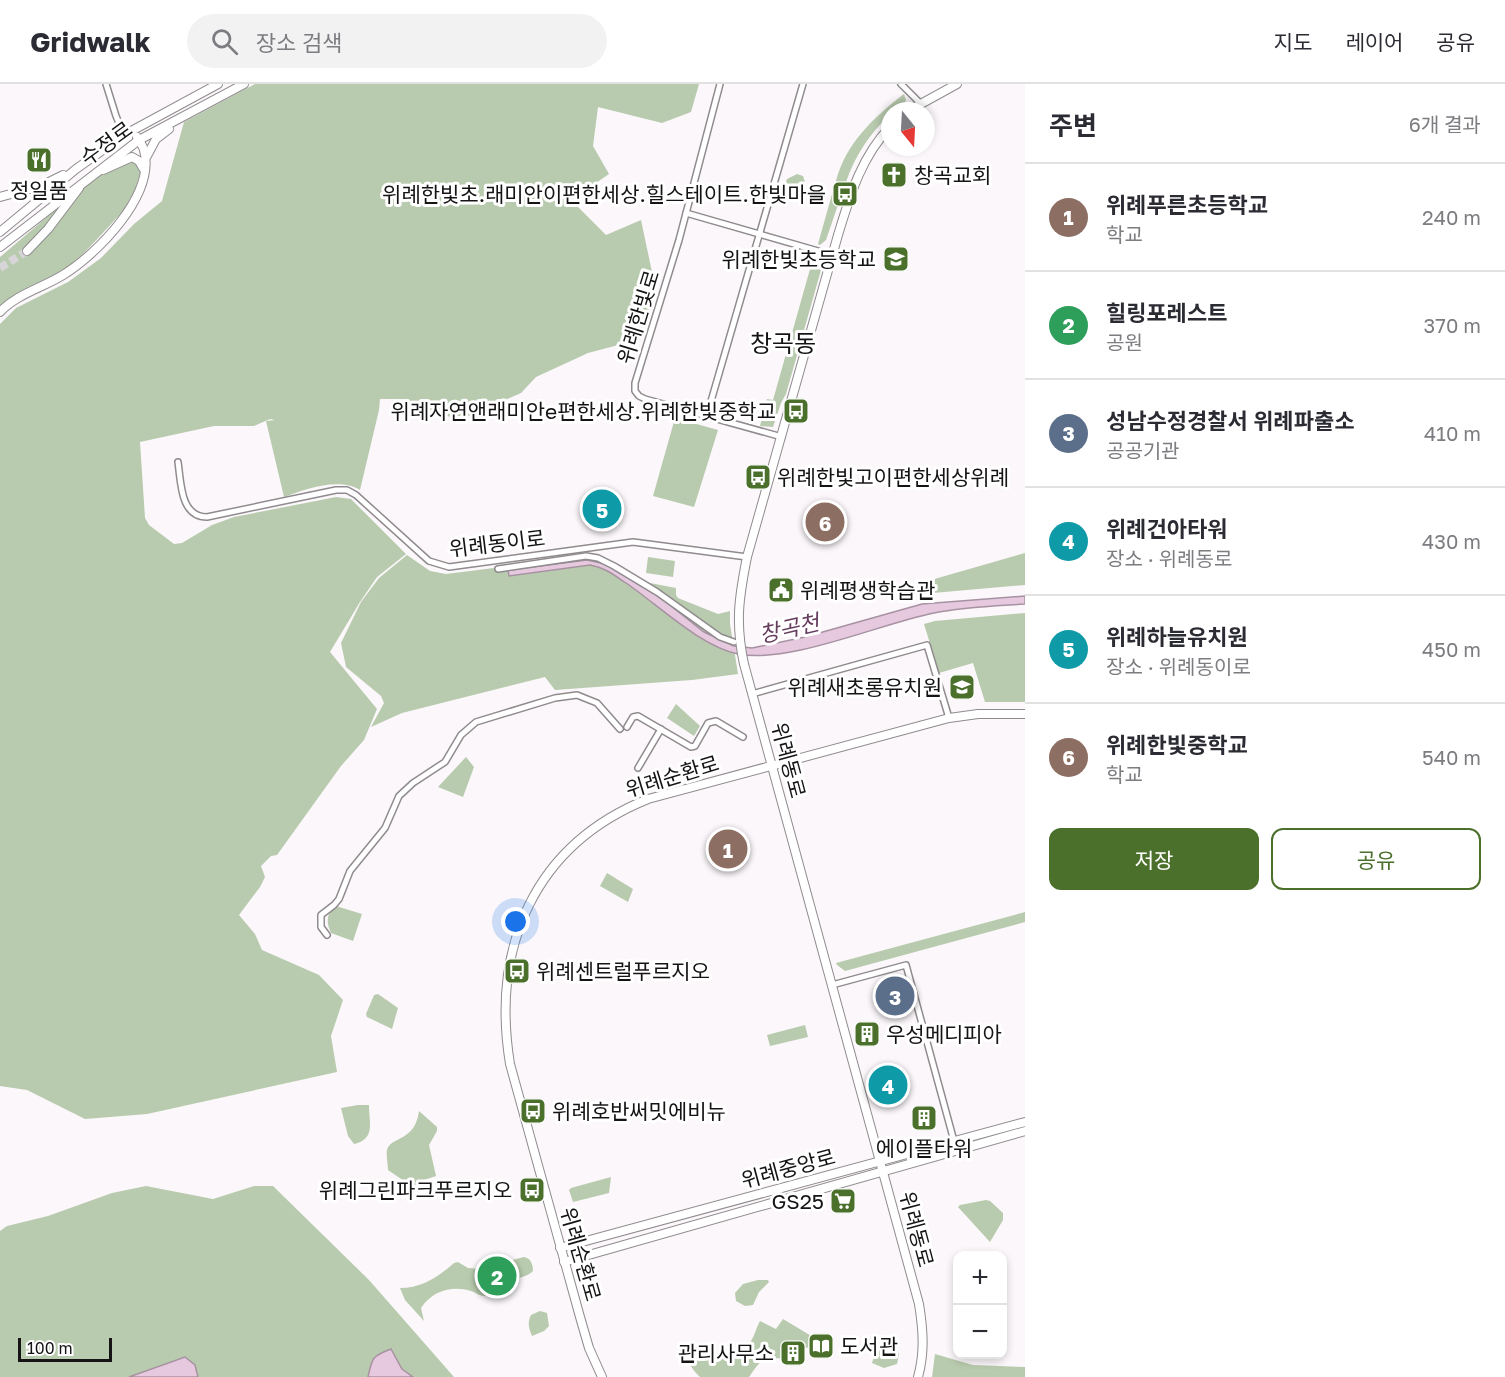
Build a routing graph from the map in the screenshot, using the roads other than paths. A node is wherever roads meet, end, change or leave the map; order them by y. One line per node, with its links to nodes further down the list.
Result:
1 (106, 84): 12 (street)
2 (218, 84): 11 (street, 수정로)
3 (244, 84): 10 (street, 수정로)
4 (720, 84): 21 (street, 위례한빛로)
5 (803, 84): 23 (street)
6 (901, 84): 8 (street)
7 (957, 84): 9 (street)
8 (919, 102)
9 (922, 102)
10 (179, 119): 14 (street, 수정로); 17 (street)
11 (134, 130): 12 (street, 수정로); 14 (street)
12 (124, 135): 15 (street); 16 (street, 수정로)
13 (881, 137): 26 (street, 위례동로)
14 (139, 140): 15 (street, 수정로); 17 (street)
15 (131, 146): 18 (street, 수정로)
16 (76, 169): 20 (street); 22 (street, 수정로)
17 (144, 169): 18 (street); 27 (street)
18 (95, 173): 19 (street, 수정로)
19 (83, 182): 24 (street, 수정로); 25 (street)
20 (0, 196)
21 (686, 213): 23 (street); 28 (street, 위례한빛로)
22 (0, 232)
23 (761, 233): 26 (street); 28 (street)
24 (0, 247)
25 (27, 250)
26 (832, 255): 29 (street, 위례동로)
27 (0, 312)
28 (707, 415): 29 (street, 위례한빛로)
29 (782, 437): 31 (street, 위례동로)
30 (178, 462): 31 (street, 위례동이로)
31 (747, 557): 34 (street, 위례동로)
32 (498, 569): 33 (street)
33 (734, 642)
34 (752, 694): 36 (street); 41 (street, 위례동로)
35 (1025, 714): 36 (street, 위례순환로)
36 (949, 718): 41 (street, 위례순환로)
37 (627, 727): 39 (street)
38 (620, 729): 43 (street)
39 (661, 729): 40 (street); 42 (street)
40 (743, 737)
41 (771, 766): 44 (street, 위례동로); 50 (street, 위례순환로)
42 (638, 768)
43 (327, 935)
44 (832, 985): 47 (street); 48 (street, 위례동로)
45 (1025, 1122): 47 (street, 위례중앙로)
46 (1025, 1131): 49 (street, 위례중앙로)
47 (954, 1141): 48 (street, 위례중앙로)
48 (880, 1161): 49 (street, 위례동로); 50 (street, 위례중앙로)
49 (883, 1171): 51 (street, 위례중앙로); 53 (street, 위례동로)
50 (560, 1248): 51 (street, 위례순환로)
51 (564, 1262): 52 (street, 위례순환로)
52 (602, 1377)
53 (918, 1377)

